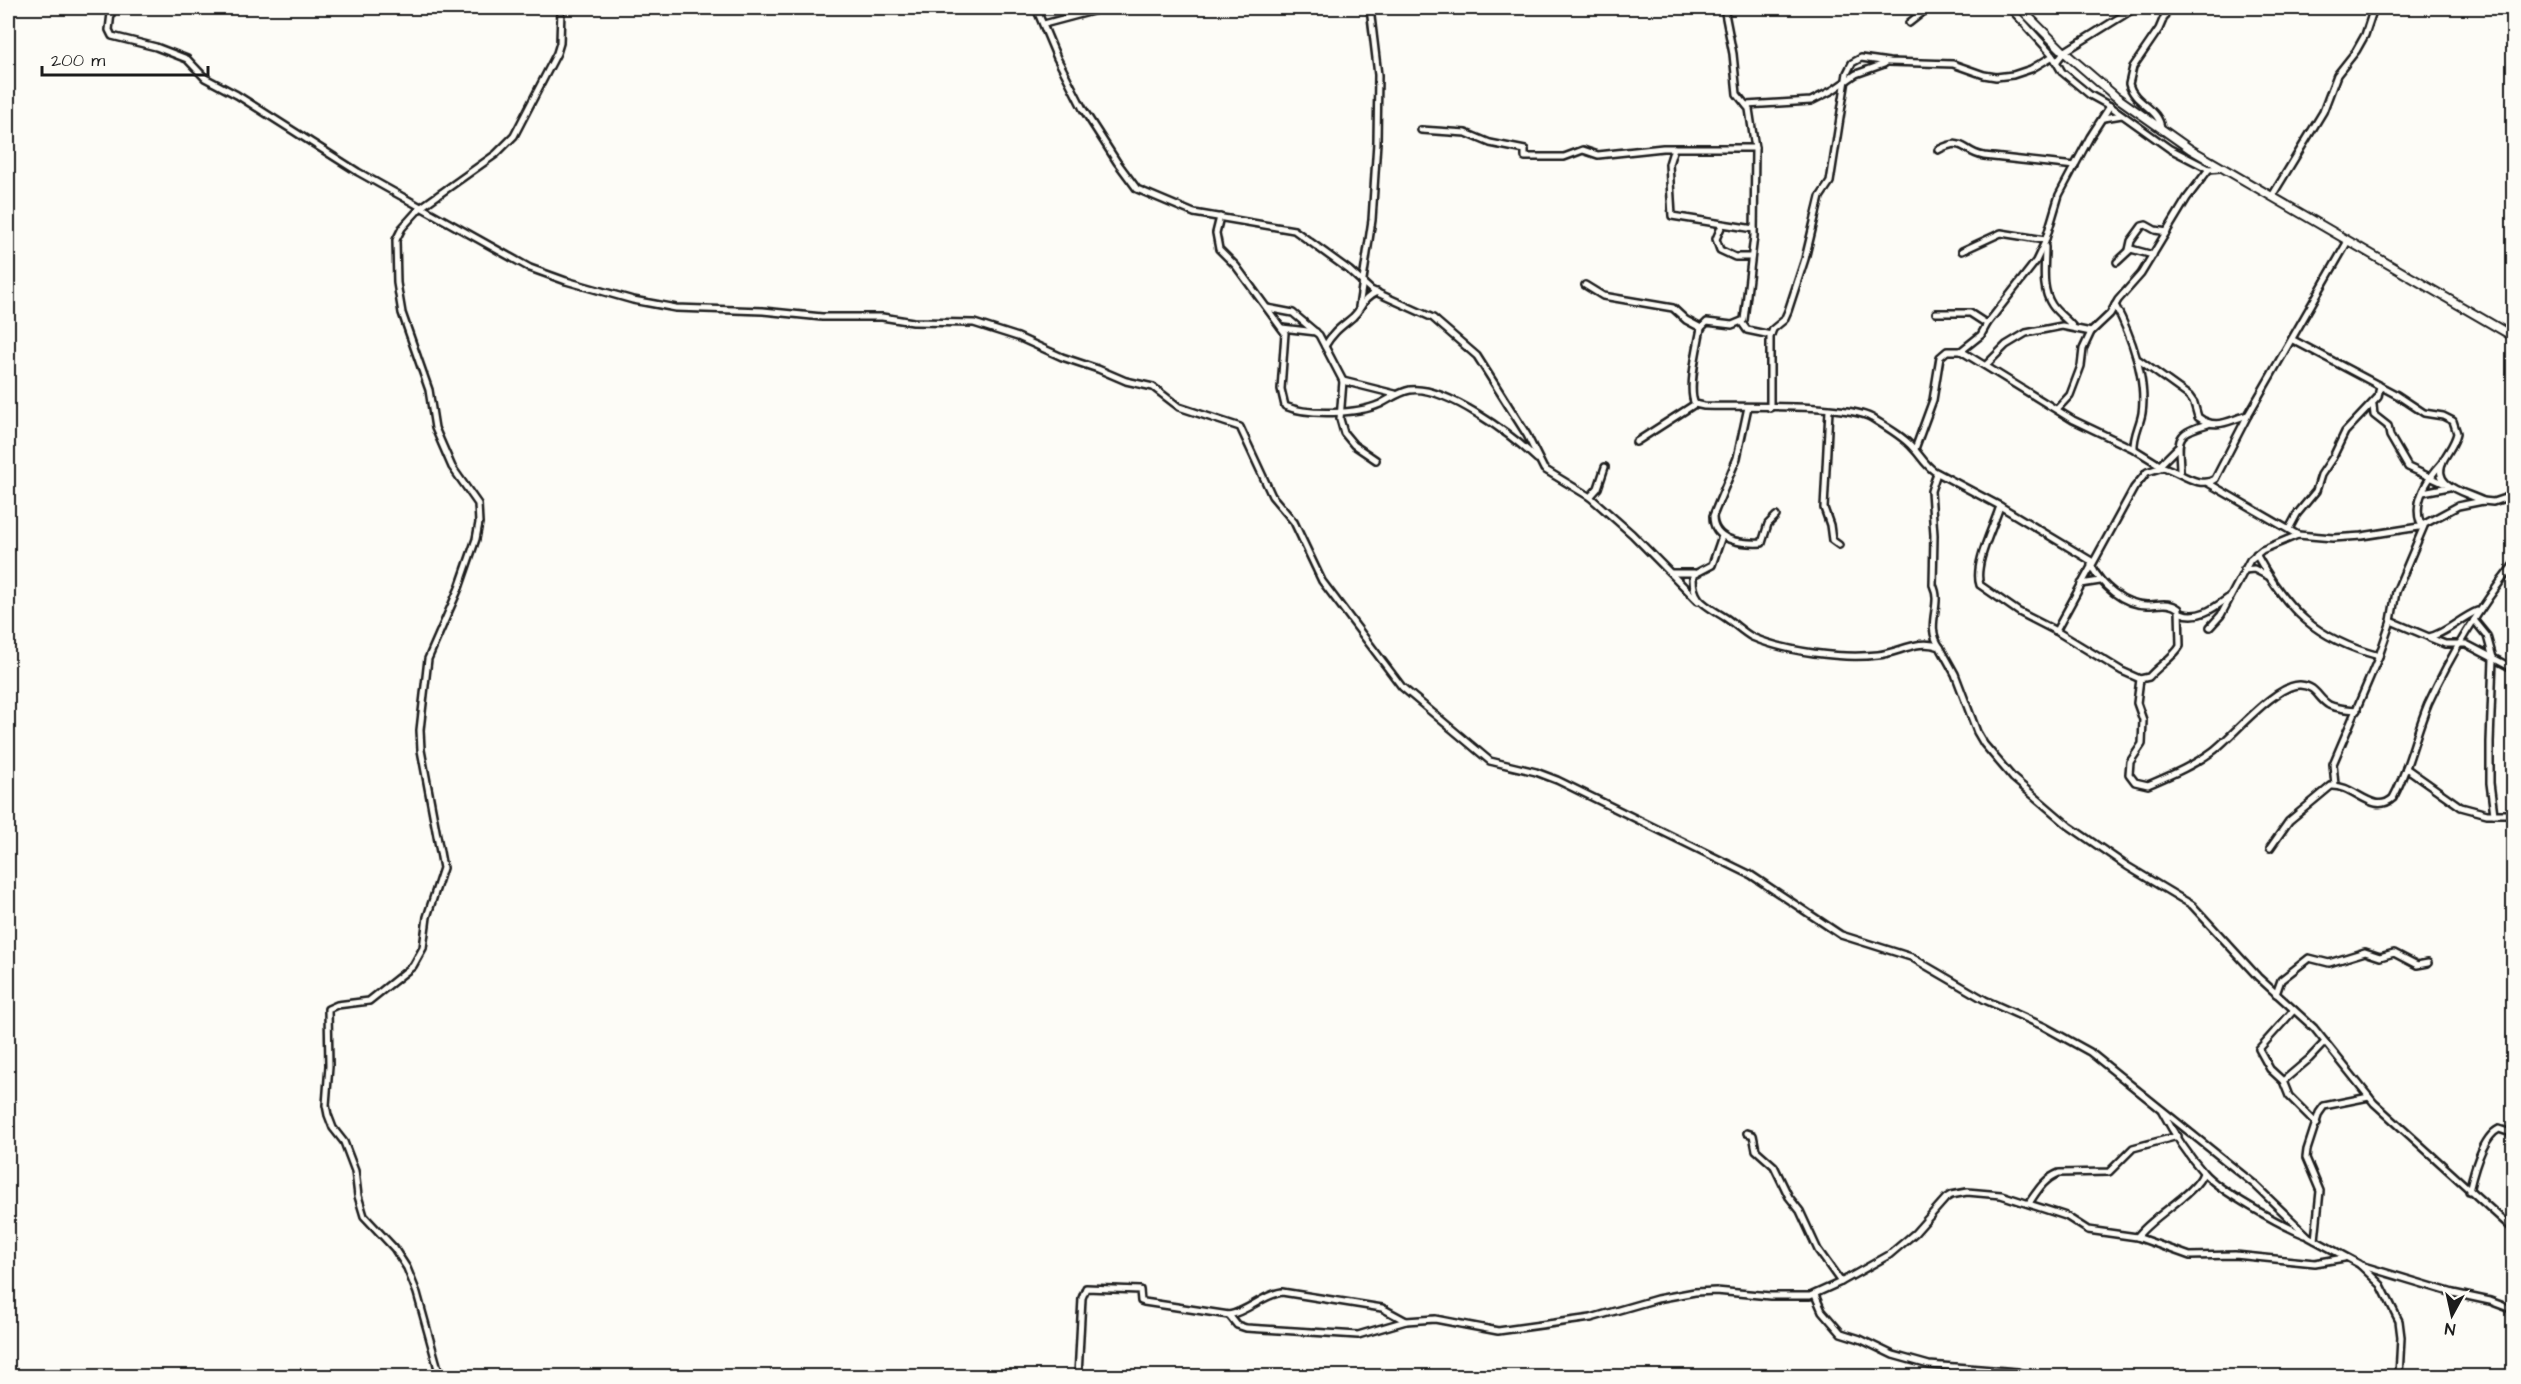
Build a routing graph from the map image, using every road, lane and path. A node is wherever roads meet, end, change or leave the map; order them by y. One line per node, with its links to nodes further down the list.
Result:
1 (106, 8): 32 (street)
2 (561, 8): 32 (street)
3 (1036, 8): 14 (street)
4 (1104, 8): 14 (street)
5 (1370, 8): 44 (street)
6 (1724, 8): 19 (street)
7 (1928, 8): 13 (street)
8 (2010, 8): 16 (street)
9 (2020, 8): 15 (main road)
10 (2135, 8): 15 (street)
11 (2168, 8): 24 (street)
12 (2374, 8): 31 (street)
13 (1909, 23)
14 (1044, 24): 33 (street)
15 (2064, 52): 16 (street); 24 (main road)
16 (2055, 59): 17 (street); 20 (street)
17 (1889, 62): 18 (street); 18 (street)
18 (1846, 80): 19 (street); 58 (street)
19 (1746, 105): 26 (street)
20 (2110, 106): 21 (street); 22 (street)
21 (2122, 115): 22 (street); 30 (street)
22 (2102, 119): 28 (street)
23 (1420, 130): 25 (street)
24 (2161, 130): 29 (main road)
25 (1674, 148): 26 (street); 34 (street)
26 (1755, 148): 35 (street)
27 (1938, 150): 28 (street)
28 (2075, 166): 37 (street)
29 (2220, 168): 30 (street); 31 (main road)
30 (2209, 169): 36 (street)
31 (2272, 196): 38 (main road)
32 (420, 208): 138 (street); 156 (street)
33 (1220, 217): 44 (street); 49 (street)
34 (1722, 225): 35 (street); 42 (street)
35 (1754, 229): 42 (street)
36 (2167, 232): 39 (street); 41 (street)
37 (2045, 241): 40 (street); 52 (street); 53 (street)
38 (2348, 241): 59 (main road); 60 (street)
39 (2129, 250): 41 (street); 43 (street)
40 (1962, 251)
41 (2153, 255): 47 (street)
42 (1751, 256): 51 (street)
43 (2117, 262)
44 (1362, 282): 46 (street); 48 (street)
45 (1585, 285): 55 (street)
46 (1377, 292): 48 (street); 82 (street)
47 (2115, 305): 57 (street); 63 (street)
48 (1359, 307): 61 (street)
49 (1267, 308): 54 (street); 56 (street)
50 (1936, 313): 52 (street)
51 (1742, 323): 55 (street); 58 (street)
52 (1987, 324): 62 (street)
53 (2073, 327): 57 (street); 64 (street)
54 (1282, 328): 56 (street); 74 (street)
55 (1701, 328): 68 (street)
56 (1317, 332): 61 (street)
57 (2091, 332): 72 (street)
58 (1771, 335): 71 (street)
59 (2514, 337)
60 (2293, 340): 66 (street); 75 (street)
61 (1325, 346): 65 (street)
62 (1961, 351): 64 (street); 79 (street)
63 (2138, 359): 76 (street); 80 (street)
64 (1986, 365): 72 (street)
65 (1343, 381): 67 (street); 74 (street)
66 (2380, 386): 69 (street); 83 (street)
67 (1396, 395): 74 (street); 82 (street)
68 (1695, 404): 70 (street); 77 (street)
69 (2373, 404): 88 (street); 98 (street)
70 (1748, 407): 71 (street); 100 (street)
71 (1770, 408): 73 (street)
72 (2056, 409): 80 (street)
73 (1829, 410): 79 (street); 101 (street)
74 (1341, 411): 81 (street)
75 (2248, 415): 76 (street); 89 (street)
76 (2208, 424): 78 (street)
77 (1636, 442)
78 (2177, 448): 84 (street); 87 (street)
79 (1915, 449): 86 (street)
80 (2134, 449): 84 (street)
81 (1376, 460)
82 (1538, 460): 93 (street)
83 (2442, 463): 88 (street); 90 (street)
84 (2161, 466): 87 (street); 103 (street)
85 (1605, 467): 93 (street)
86 (1937, 473): 95 (street); 121 (street)
87 (2180, 473): 89 (street)
88 (2431, 478): 90 (street); 91 (street)
89 (2208, 483): 98 (street)
90 (2447, 485): 91 (street); 94 (street)
91 (2423, 492): 97 (street)
92 (2514, 495): 94 (street)
93 (1590, 497): 106 (street)
94 (2483, 501): 97 (street)
95 (2000, 506): 103 (street); 118 (street)
96 (1776, 516): 100 (street)
97 (2424, 526): 99 (street); 116 (street)
98 (2289, 529): 99 (street)
99 (2298, 535): 102 (street)
100 (1722, 536): 107 (street)
101 (1839, 545)
102 (2256, 554): 105 (street); 108 (street)
103 (2092, 564): 109 (street); 110 (street)
104 (2514, 564): 113 (street)
105 (2244, 570): 108 (street); 111 (street)
106 (1672, 573): 107 (street); 112 (street)
107 (1694, 573): 112 (street)
108 (2269, 577): 122 (street)
109 (2100, 581): 110 (street); 114 (street)
110 (2081, 584): 118 (street)
111 (2229, 597): 114 (street); 117 (street)
112 (1699, 602): 121 (street)
113 (2478, 611): 115 (street); 119 (street)
114 (2181, 613): 125 (street)
115 (2474, 620): 120 (street); 123 (street)
116 (2391, 621): 119 (street); 122 (street)
117 (2210, 627)
118 (2056, 631): 125 (street)
119 (2429, 637): 120 (street)
120 (2460, 644): 123 (street); 127 (street)
121 (1940, 647): 133 (street)
122 (2379, 656): 126 (street)
123 (2493, 658): 124 (street); 129 (street)
124 (2514, 669)
125 (2140, 679): 126 (street)
126 (2356, 710): 128 (street)
127 (2406, 768): 128 (street); 129 (street)
128 (2335, 785): 131 (street)
129 (2494, 814): 130 (street)
130 (2514, 814)
131 (2270, 848)
132 (2428, 963): 133 (street)
133 (2276, 994): 134 (street)
134 (2294, 1010): 135 (street); 136 (street)
135 (2325, 1042): 136 (street); 137 (street)
136 (2283, 1081): 139 (street)
137 (2369, 1097): 139 (street); 144 (street)
138 (2160, 1107): 142 (street); 148 (street)
139 (2317, 1124): 148 (street)
140 (1747, 1133): 151 (street)
141 (2514, 1134): 144 (street)
142 (2178, 1136): 143 (street); 145 (street)
143 (2203, 1173): 147 (street); 148 (street)
144 (2469, 1191): 146 (street)
145 (2030, 1203): 147 (street); 151 (street)
146 (2514, 1230)
147 (2138, 1237): 149 (street)
148 (2312, 1238): 149 (street)
149 (2344, 1257): 150 (street)
150 (2359, 1264): 153 (street); 159 (street)
151 (1841, 1282): 152 (street)
152 (1815, 1294): 155 (street); 158 (street)
153 (2514, 1310)
154 (1229, 1315): 155 (street); 155 (street); 157 (street)
155 (1406, 1321)
156 (440, 1377)
157 (1078, 1377)
158 (2025, 1377)
159 (2399, 1377)

